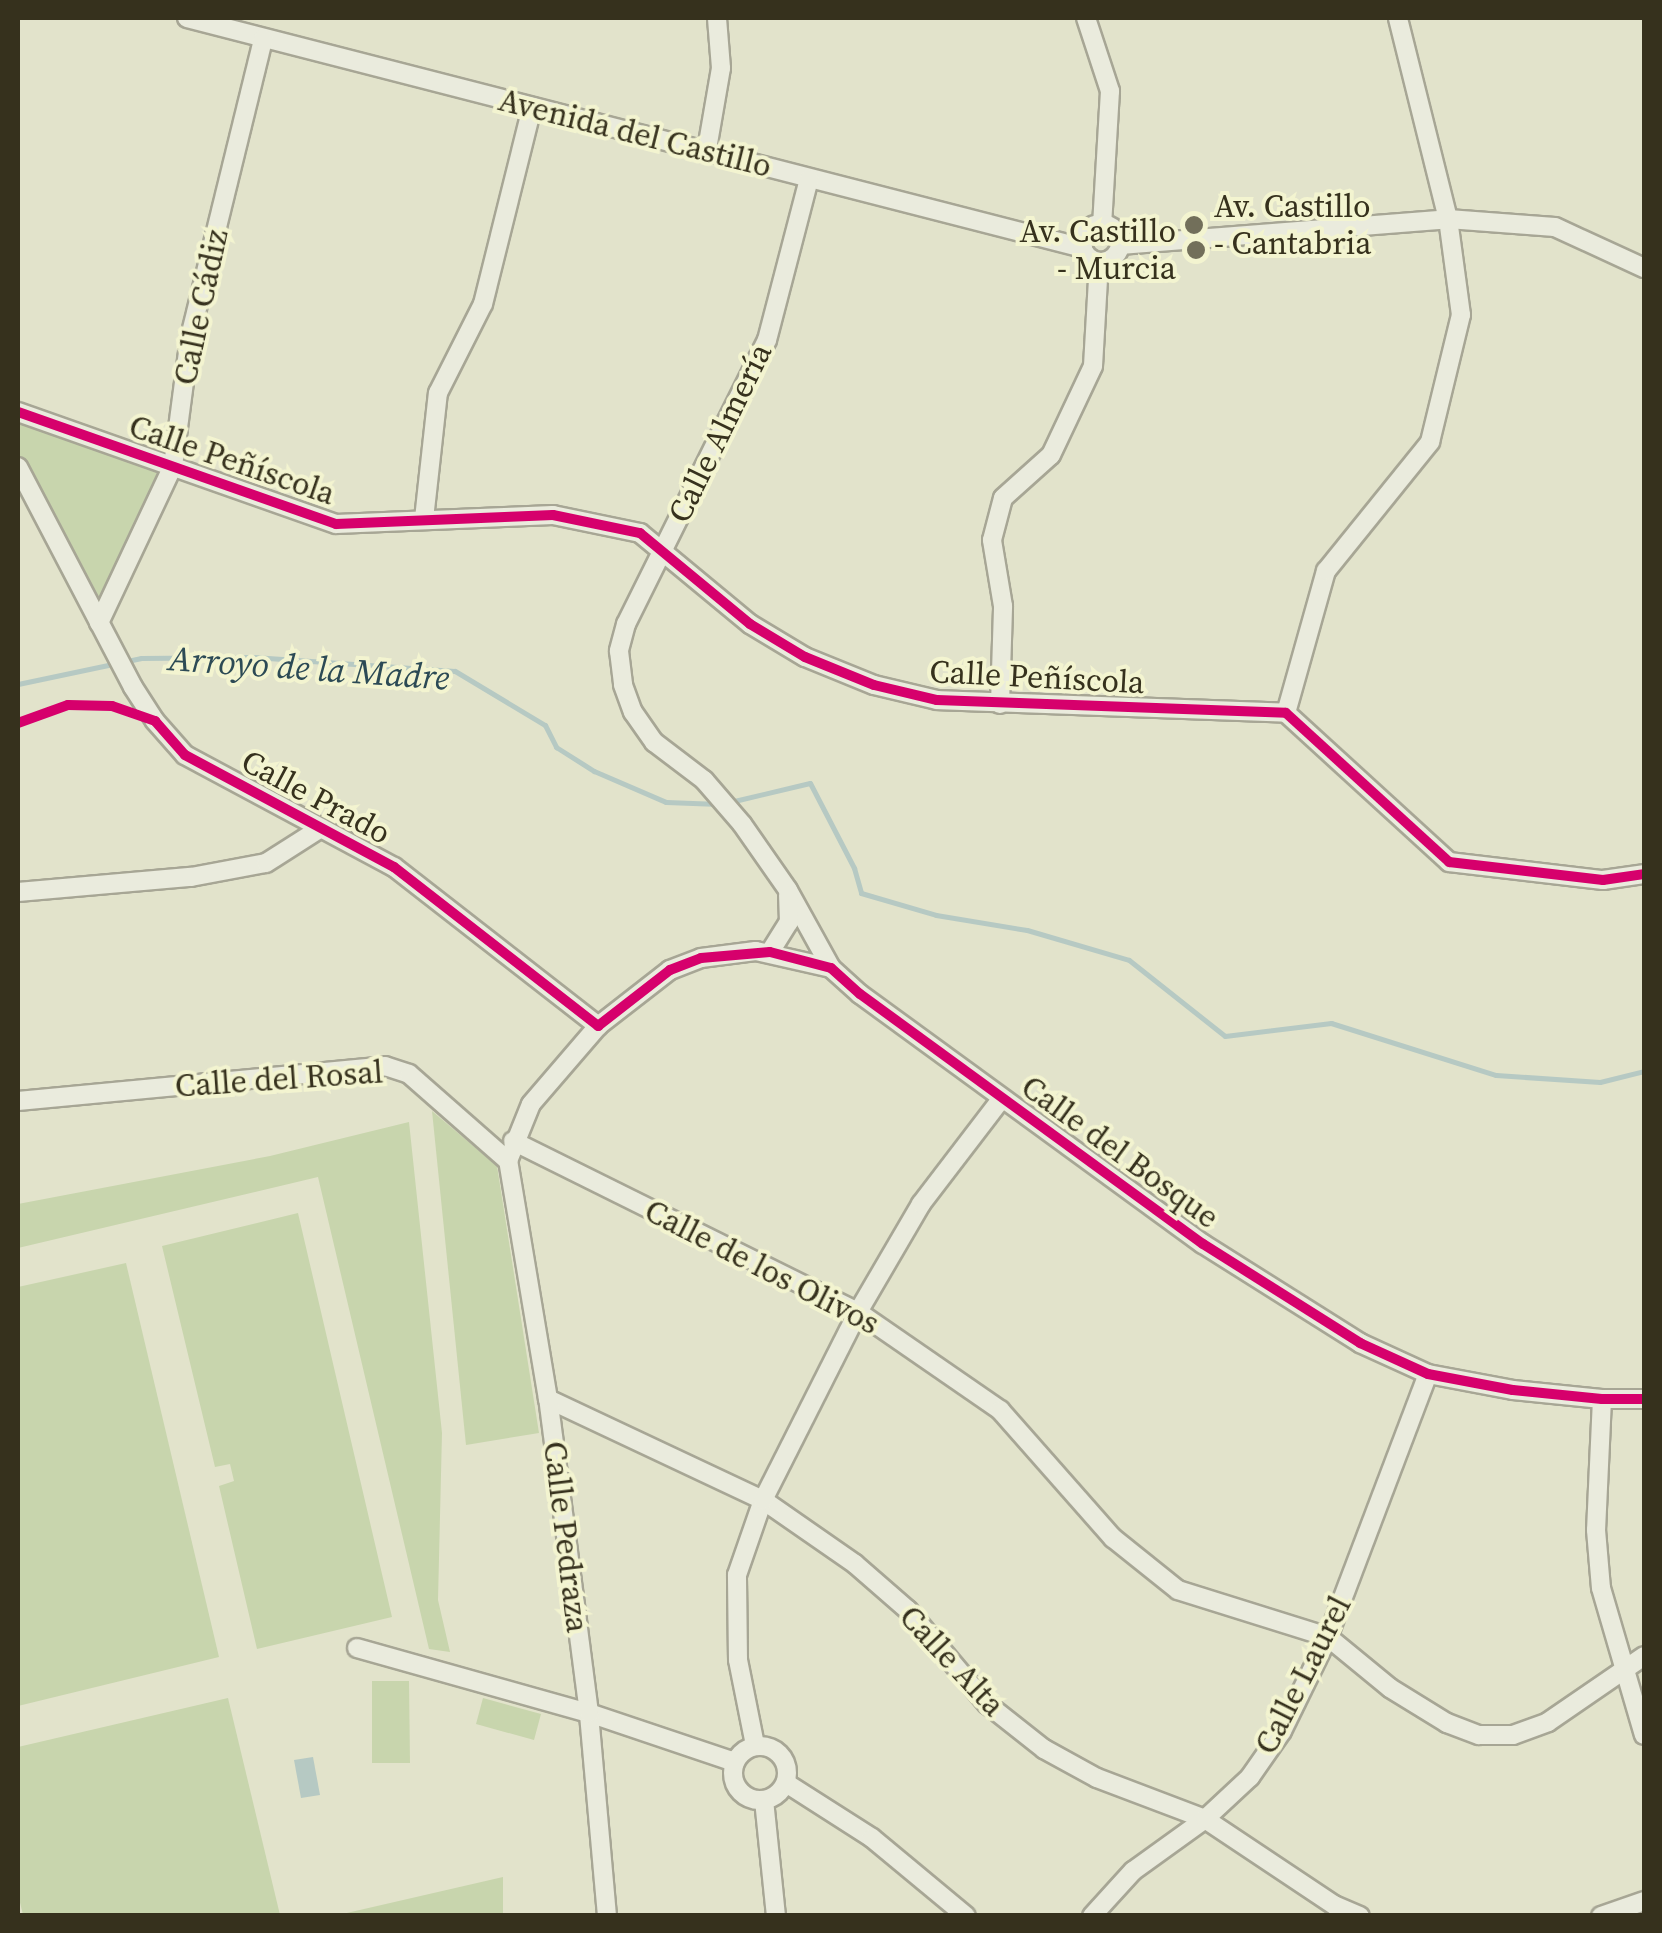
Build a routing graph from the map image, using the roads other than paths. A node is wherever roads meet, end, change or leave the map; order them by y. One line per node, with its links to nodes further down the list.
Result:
1 (188, 18): 5 (street, Avenida del Castillo)
2 (717, 18): 7 (street)
3 (1086, 18): 10 (street)
4 (1398, 18): 9 (street)
5 (263, 39): 6 (street, Avenida del Castillo); 16 (street, Calle Cádiz)
6 (532, 106): 7 (street, Avenida del Castillo); 18 (street)
7 (707, 149): 8 (street, Avenida del Castillo)
8 (809, 179): 12 (street, Avenida del Castillo); 19 (street, Calle Almería)
9 (1448, 219): 11 (street); 14 (street); 22 (street)
10 (1102, 225): 11 (street); 12 (street)
11 (1120, 245): 13 (street)
12 (1083, 248): 13 (street)
13 (1099, 262): 21 (street)
14 (1644, 268)
15 (18, 412): 16 (street, Calle Peñíscola)
16 (173, 466): 18 (street, Calle Peñíscola); 20 (street, Calle Cádiz)
17 (18, 468): 20 (street, Calle Prado)
18 (424, 519): 19 (street, Calle Peñíscola)
19 (664, 549): 21 (street, Calle Peñíscola); 25 (street, Calle Almería)
20 (99, 623): 23 (street, Calle Prado)
21 (1000, 704): 22 (street, Calle Peñíscola)
22 (1286, 713): 24 (street)
23 (322, 828): 26 (street); 30 (street, Calle Prado)
24 (1644, 874)
25 (788, 890): 27 (street, Calle Almería); 28 (street)
26 (18, 892)
27 (811, 932): 28 (street); 28 (street); 29 (street, Calle Almería)
28 (786, 947): 29 (street, Calle del Bosque); 30 (street, Calle del Bosque)
29 (831, 968): 31 (street, Calle del Bosque)
30 (598, 1026): 33 (street, Calle del Bosque)
31 (1002, 1098): 35 (street); 36 (street, Calle del Bosque)
32 (18, 1100): 34 (street, Calle del Rosal)
33 (513, 1141): 34 (street, Calle del Bosque); 35 (street, Calle de los Olivos)
34 (508, 1161): 37 (street, Calle Pedraza)
35 (858, 1312): 40 (street); 41 (street, Calle de los Olivos)
36 (1428, 1374): 39 (street, Calle del Bosque); 41 (street, Calle Laurel)
37 (548, 1398): 40 (street, Calle Alta); 45 (street, Calle Pedraza)
38 (1644, 1399): 39 (street, Calle del Bosque)
39 (1602, 1400): 44 (street)
40 (763, 1500): 47 (street); 51 (street, Calle Alta)
41 (1328, 1638): 44 (street, Calle de los Olivos); 51 (street, Calle Laurel)
42 (357, 1648): 45 (street)
43 (1644, 1656): 44 (street, Calle de los Olivos)
44 (1624, 1668): 46 (street)
45 (589, 1712): 48 (street); 53 (street, Calle Pedraza)
46 (1644, 1735)
47 (756, 1746): 48 (street); 49 (street)
48 (734, 1762): 50 (street)
49 (786, 1783): 50 (street); 55 (street)
50 (764, 1800): 54 (street)
51 (1206, 1819): 56 (street, Calle Laurel); 57 (street, Calle Alta)
52 (1644, 1901): 58 (street)
53 (607, 1916)
54 (776, 1916)
55 (966, 1916)
56 (1092, 1916)
57 (1360, 1916)
58 (1601, 1916)

